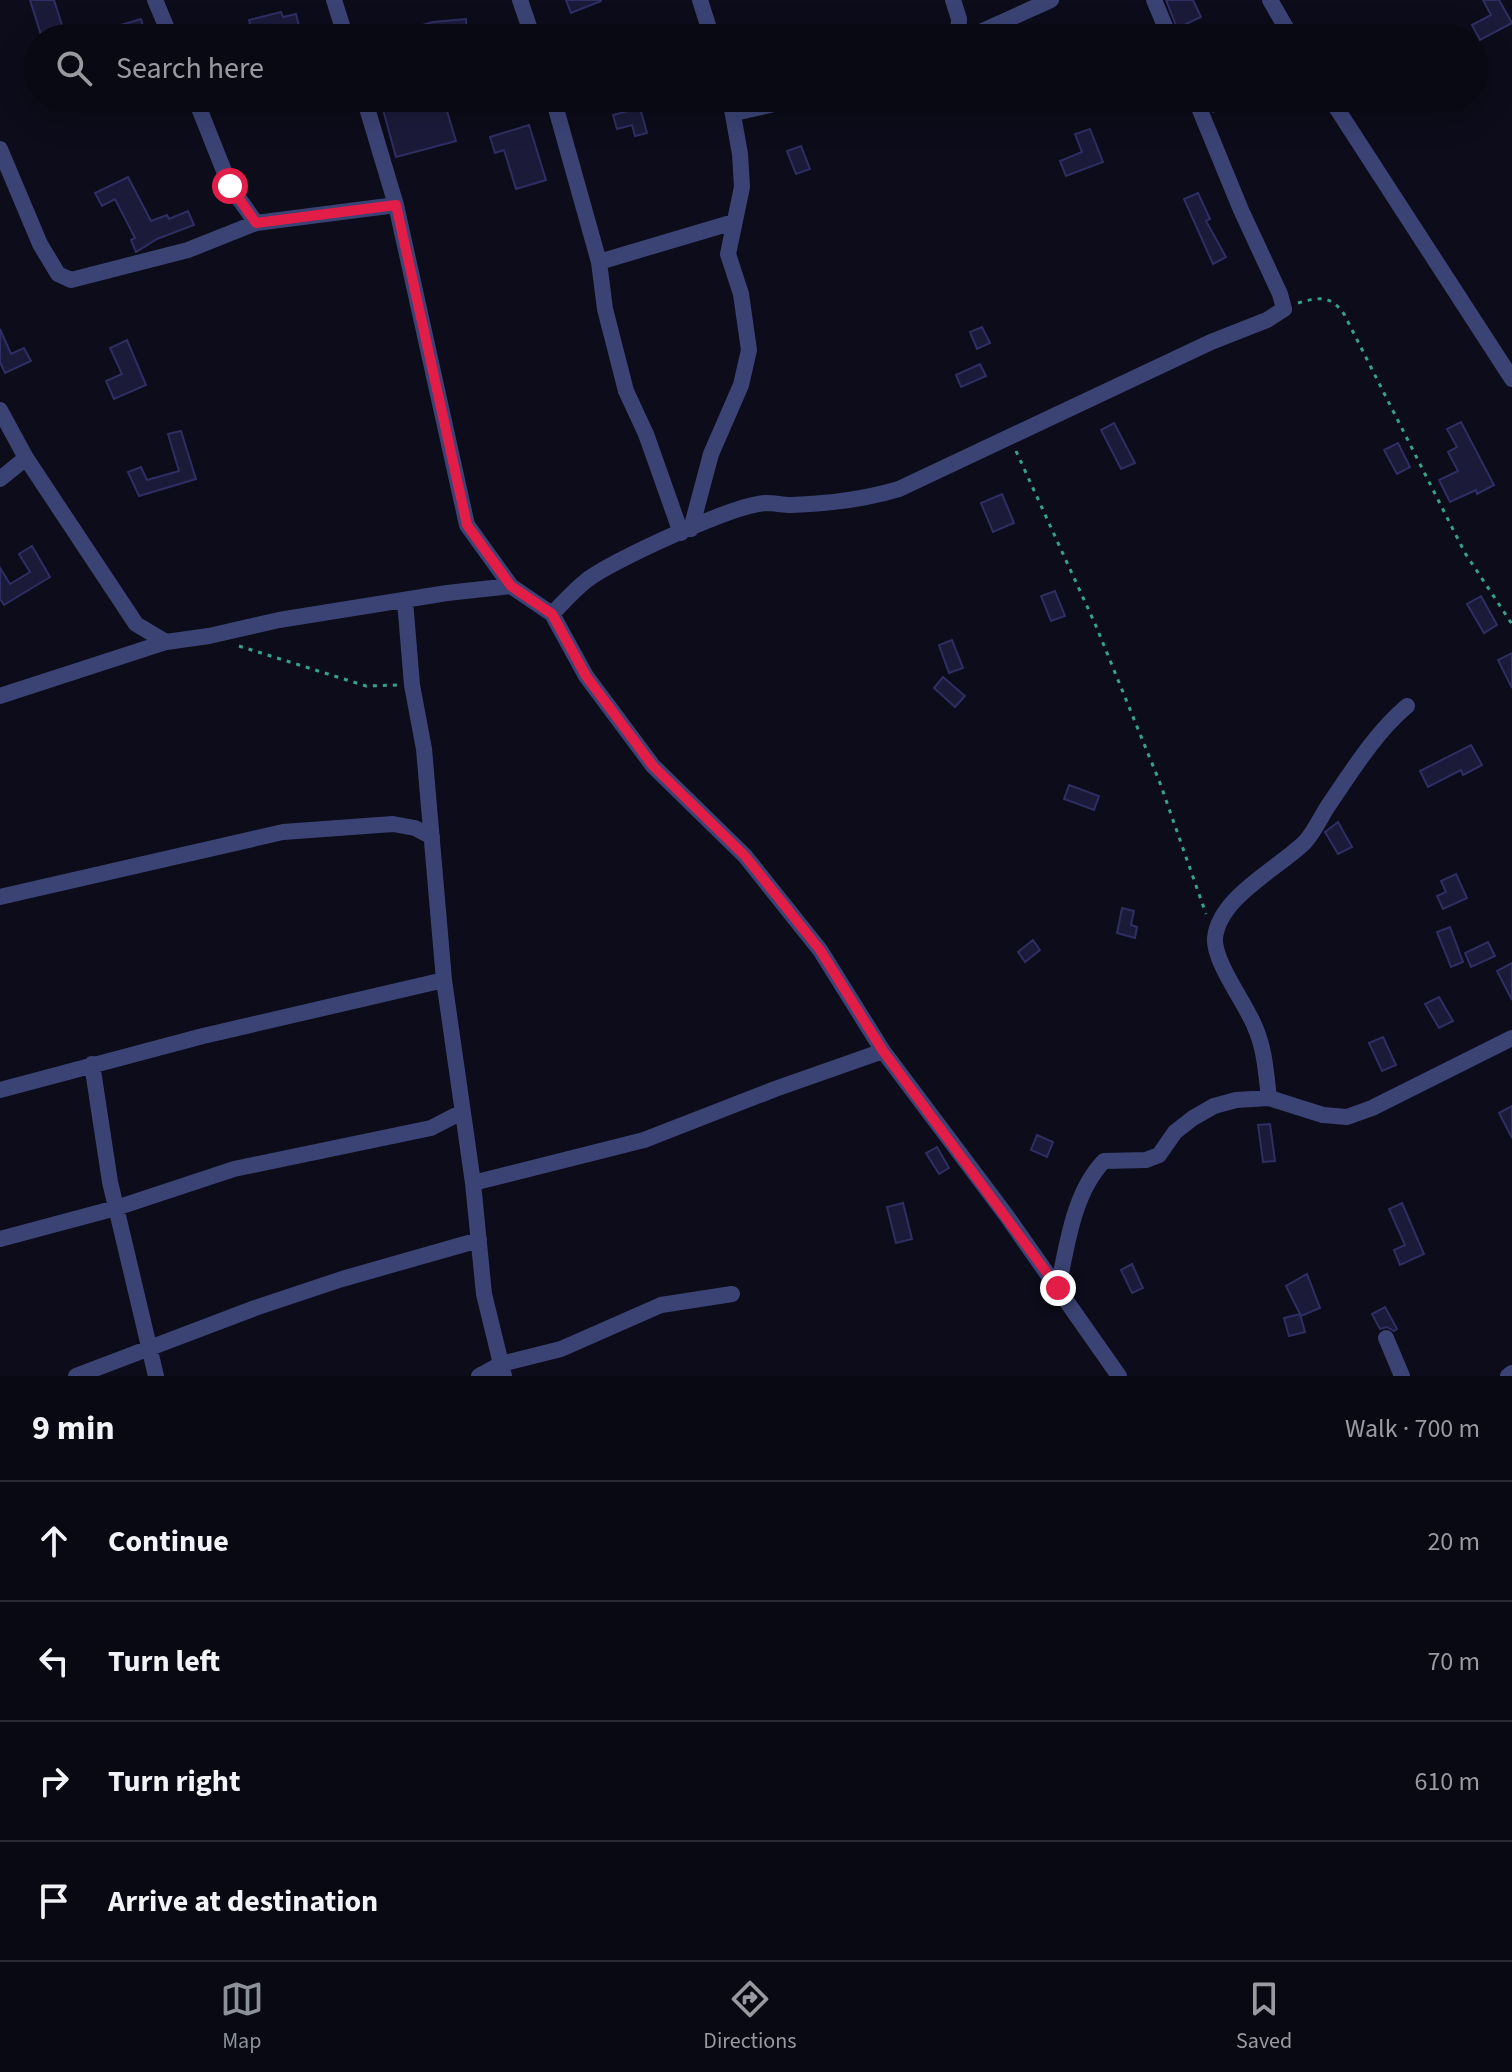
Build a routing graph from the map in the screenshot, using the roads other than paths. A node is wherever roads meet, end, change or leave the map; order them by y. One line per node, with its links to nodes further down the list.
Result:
1 (155, 0): 9 (street)
2 (334, 0): 10 (street)
3 (520, 0): 11 (street)
4 (700, 0): 12 (street)
5 (953, 0): 13 (street)
6 (1051, 0): 14 (street)
7 (1154, 0): 15 (street)
8 (1270, 0): 16 (street)
9 (165, 24)
10 (342, 24)
11 (528, 24)
12 (708, 24)
13 (959, 24)
14 (998, 24)
15 (1164, 24)
16 (1284, 24)
17 (201, 112): 26 (street)
18 (368, 112): 24 (street)
19 (557, 112): 27 (street)
20 (734, 112): 25 (street)
21 (1201, 112): 32 (street)
22 (1339, 112): 28 (street)
23 (0, 149): 26 (street)
24 (396, 205): 26 (street); 33 (street)
25 (734, 222): 27 (street); 32 (street)
26 (256, 223)
27 (599, 262): 32 (street)
28 (1512, 379)
29 (0, 410): 30 (street)
30 (26, 458): 31 (street); 36 (street)
31 (0, 479)
32 (686, 531): 35 (street)
33 (511, 586): 34 (street); 35 (street)
34 (405, 601): 36 (street); 39 (street)
35 (552, 614): 43 (street)
36 (166, 642): 37 (street)
37 (0, 696)
38 (1407, 706): 46 (street)
39 (432, 837): 40 (street); 41 (street)
40 (0, 897)
41 (444, 980): 44 (street); 47 (street)
42 (1512, 1038): 46 (street)
43 (883, 1051): 48 (street); 52 (street)
44 (92, 1064): 45 (street); 49 (street)
45 (0, 1090)
46 (1269, 1098): 52 (street)
47 (462, 1112): 48 (street); 49 (street)
48 (473, 1183): 51 (street)
49 (116, 1208): 50 (street); 55 (street)
50 (0, 1239)
51 (479, 1240): 55 (street); 56 (street)
52 (1058, 1288): 60 (street)
53 (732, 1294): 56 (street)
54 (1386, 1338): 61 (street)
55 (150, 1349): 57 (street); 58 (street)
56 (503, 1370): 59 (street)
57 (76, 1376)
58 (156, 1376)
59 (479, 1376)
60 (1119, 1376)
61 (1402, 1376)

